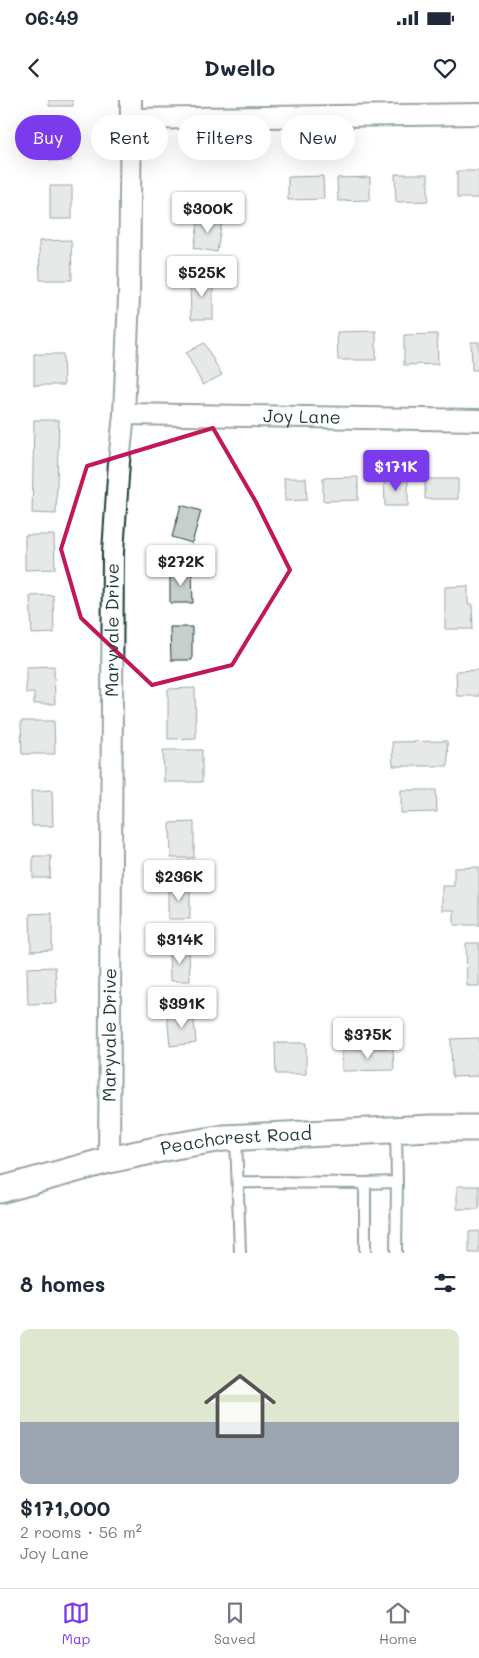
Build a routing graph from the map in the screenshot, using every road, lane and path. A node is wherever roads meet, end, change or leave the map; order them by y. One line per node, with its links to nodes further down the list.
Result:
1 (131, 110): 2 (street); 3 (street, Maryvale Drive)
2 (479, 114)
3 (124, 414): 4 (street, Joy Lane); 8 (street, Maryvale Drive)
4 (479, 420)
5 (479, 1128): 6 (street, Peachcrest Road)
6 (396, 1130): 7 (street, Peachcrest Road); 10 (lane)
7 (236, 1137): 8 (street, Peachcrest Road); 9 (lane)
8 (109, 1160): 12 (street, Peachcrest Road)
9 (238, 1182): 11 (lane); 13 (lane)
10 (397, 1182): 11 (lane); 15 (lane)
11 (364, 1183): 14 (lane)
12 (0, 1190)
13 (240, 1253)
14 (365, 1253)
15 (396, 1253)

